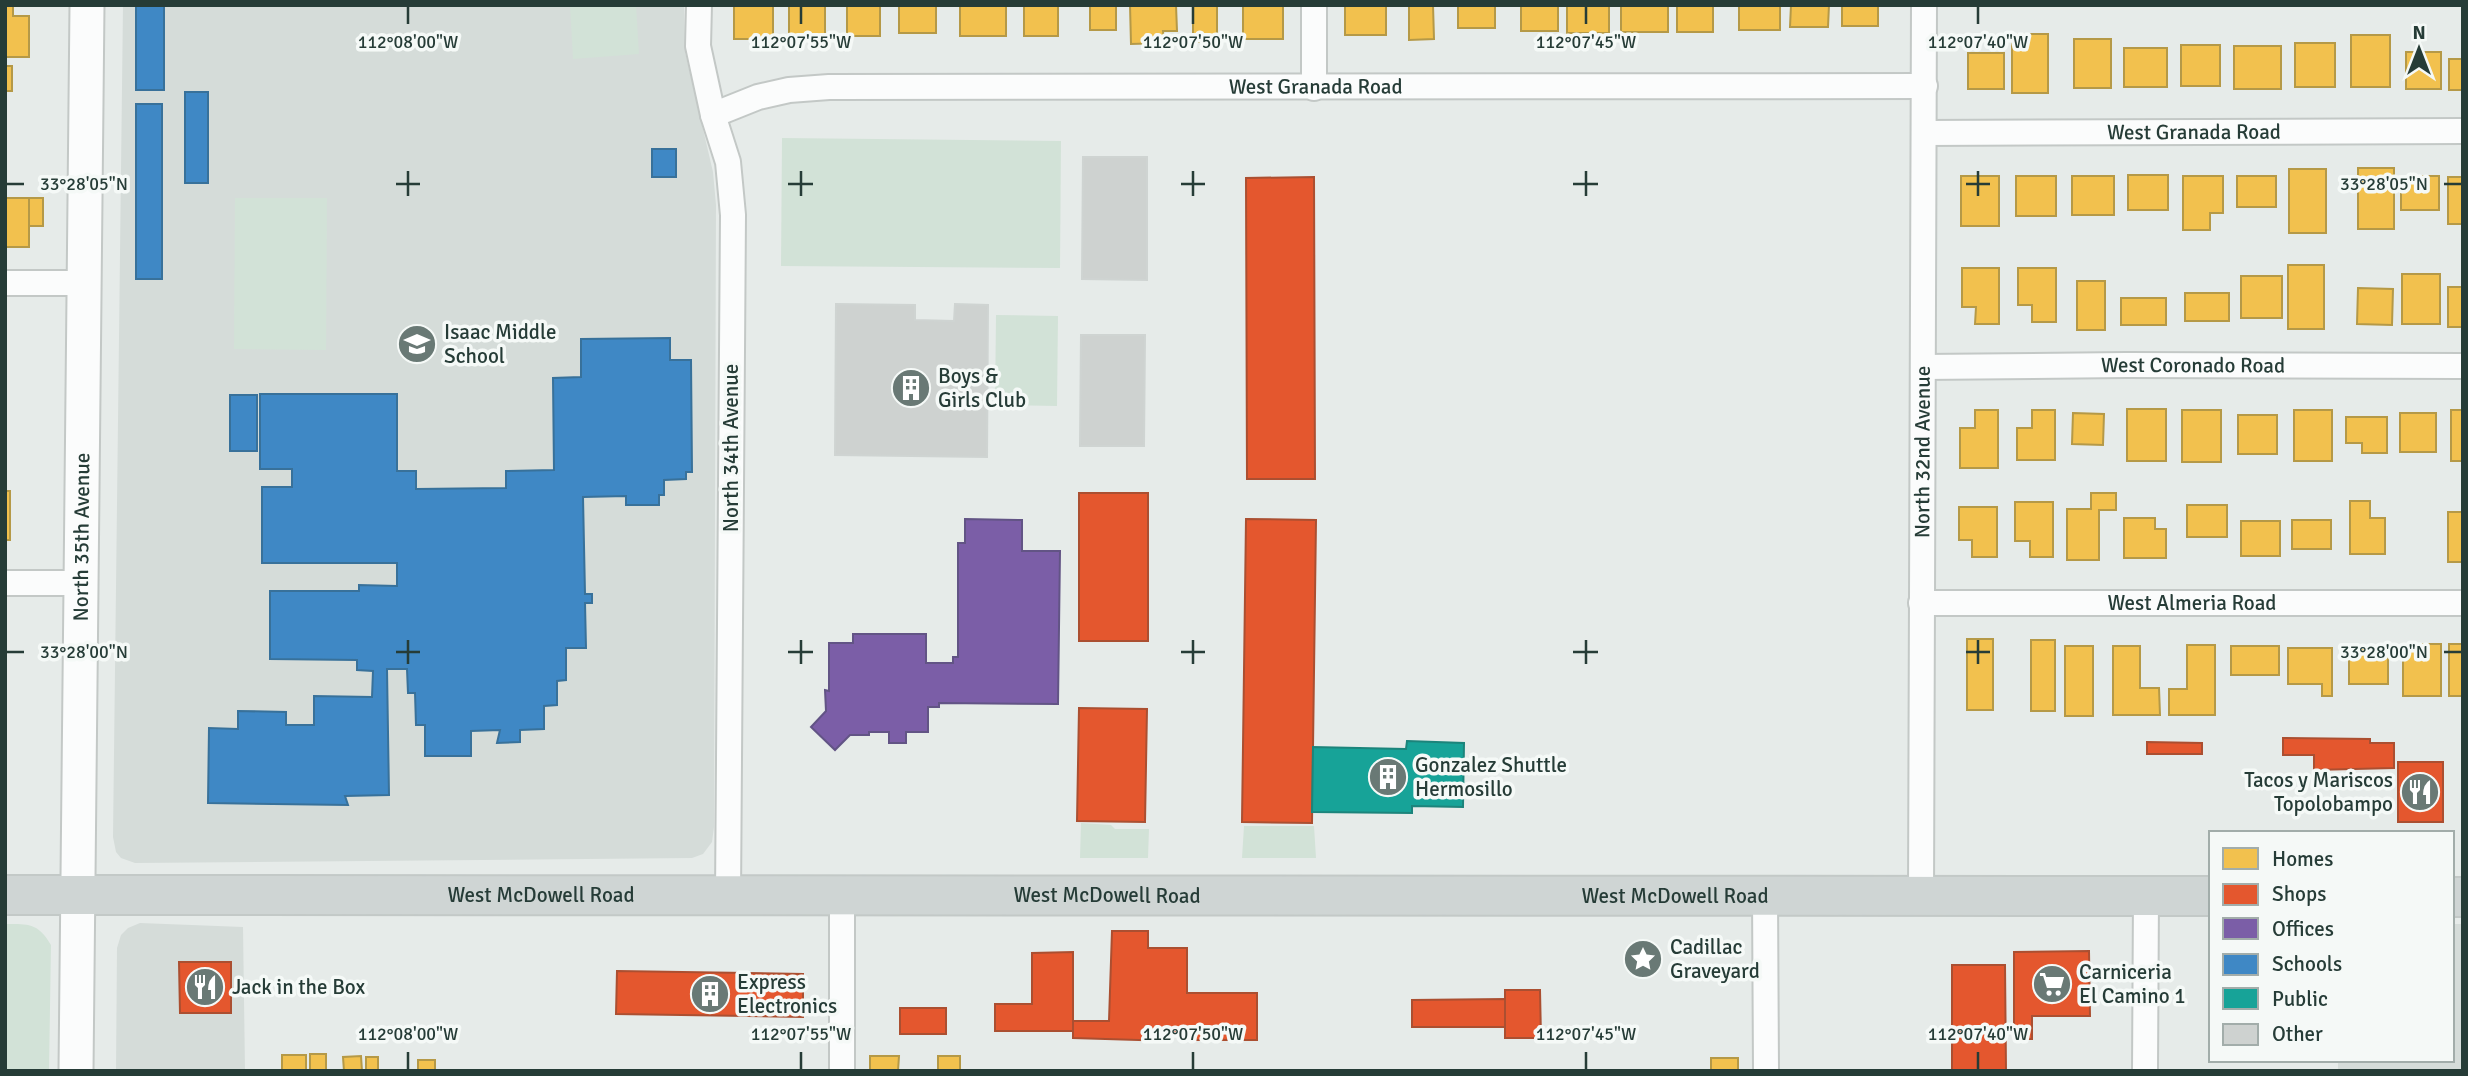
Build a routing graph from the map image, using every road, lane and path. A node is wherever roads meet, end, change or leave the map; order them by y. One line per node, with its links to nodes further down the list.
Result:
1 (87, 5): 11 (main road, North 35th Avenue)
2 (699, 5): 7 (street, North 34th Avenue)
3 (1314, 5): 6 (street)
4 (1924, 5): 5 (street, North 32nd Avenue)
5 (1924, 86): 6 (street, West Granada Road); 9 (street, North 32nd Avenue)
6 (1314, 88): 7 (street, West Granada Road)
7 (713, 115): 20 (street, North 34th Avenue)
8 (2463, 131): 9 (street, West Granada Road)
9 (1924, 133): 13 (street, North 32nd Avenue)
10 (5, 283): 11 (street)
11 (85, 283): 15 (main road, North 35th Avenue)
12 (2463, 366): 13 (street, West Coronado Road)
13 (1923, 367): 16 (street, North 32nd Avenue)
14 (5, 583): 15 (street)
15 (81, 583): 19 (main road, North 35th Avenue)
16 (1921, 603): 17 (street, West Almeria Road); 23 (street, North 32nd Avenue)
17 (2463, 603)
18 (5, 895): 19 (main road, West McDowell Road)
19 (77, 895): 20 (main road, West McDowell Road); 26 (main road, North 35th Avenue)
20 (728, 896): 21 (main road, West McDowell Road)
21 (842, 896): 22 (main road, West McDowell Road); 27 (street)
22 (1765, 896): 23 (main road, West McDowell Road); 28 (street)
23 (1921, 896): 24 (main road, West McDowell Road)
24 (2146, 896): 25 (main road, West McDowell Road); 29 (street)
25 (2209, 896)
26 (76, 1071)
27 (842, 1071)
28 (1766, 1071)
29 (2145, 1071)

